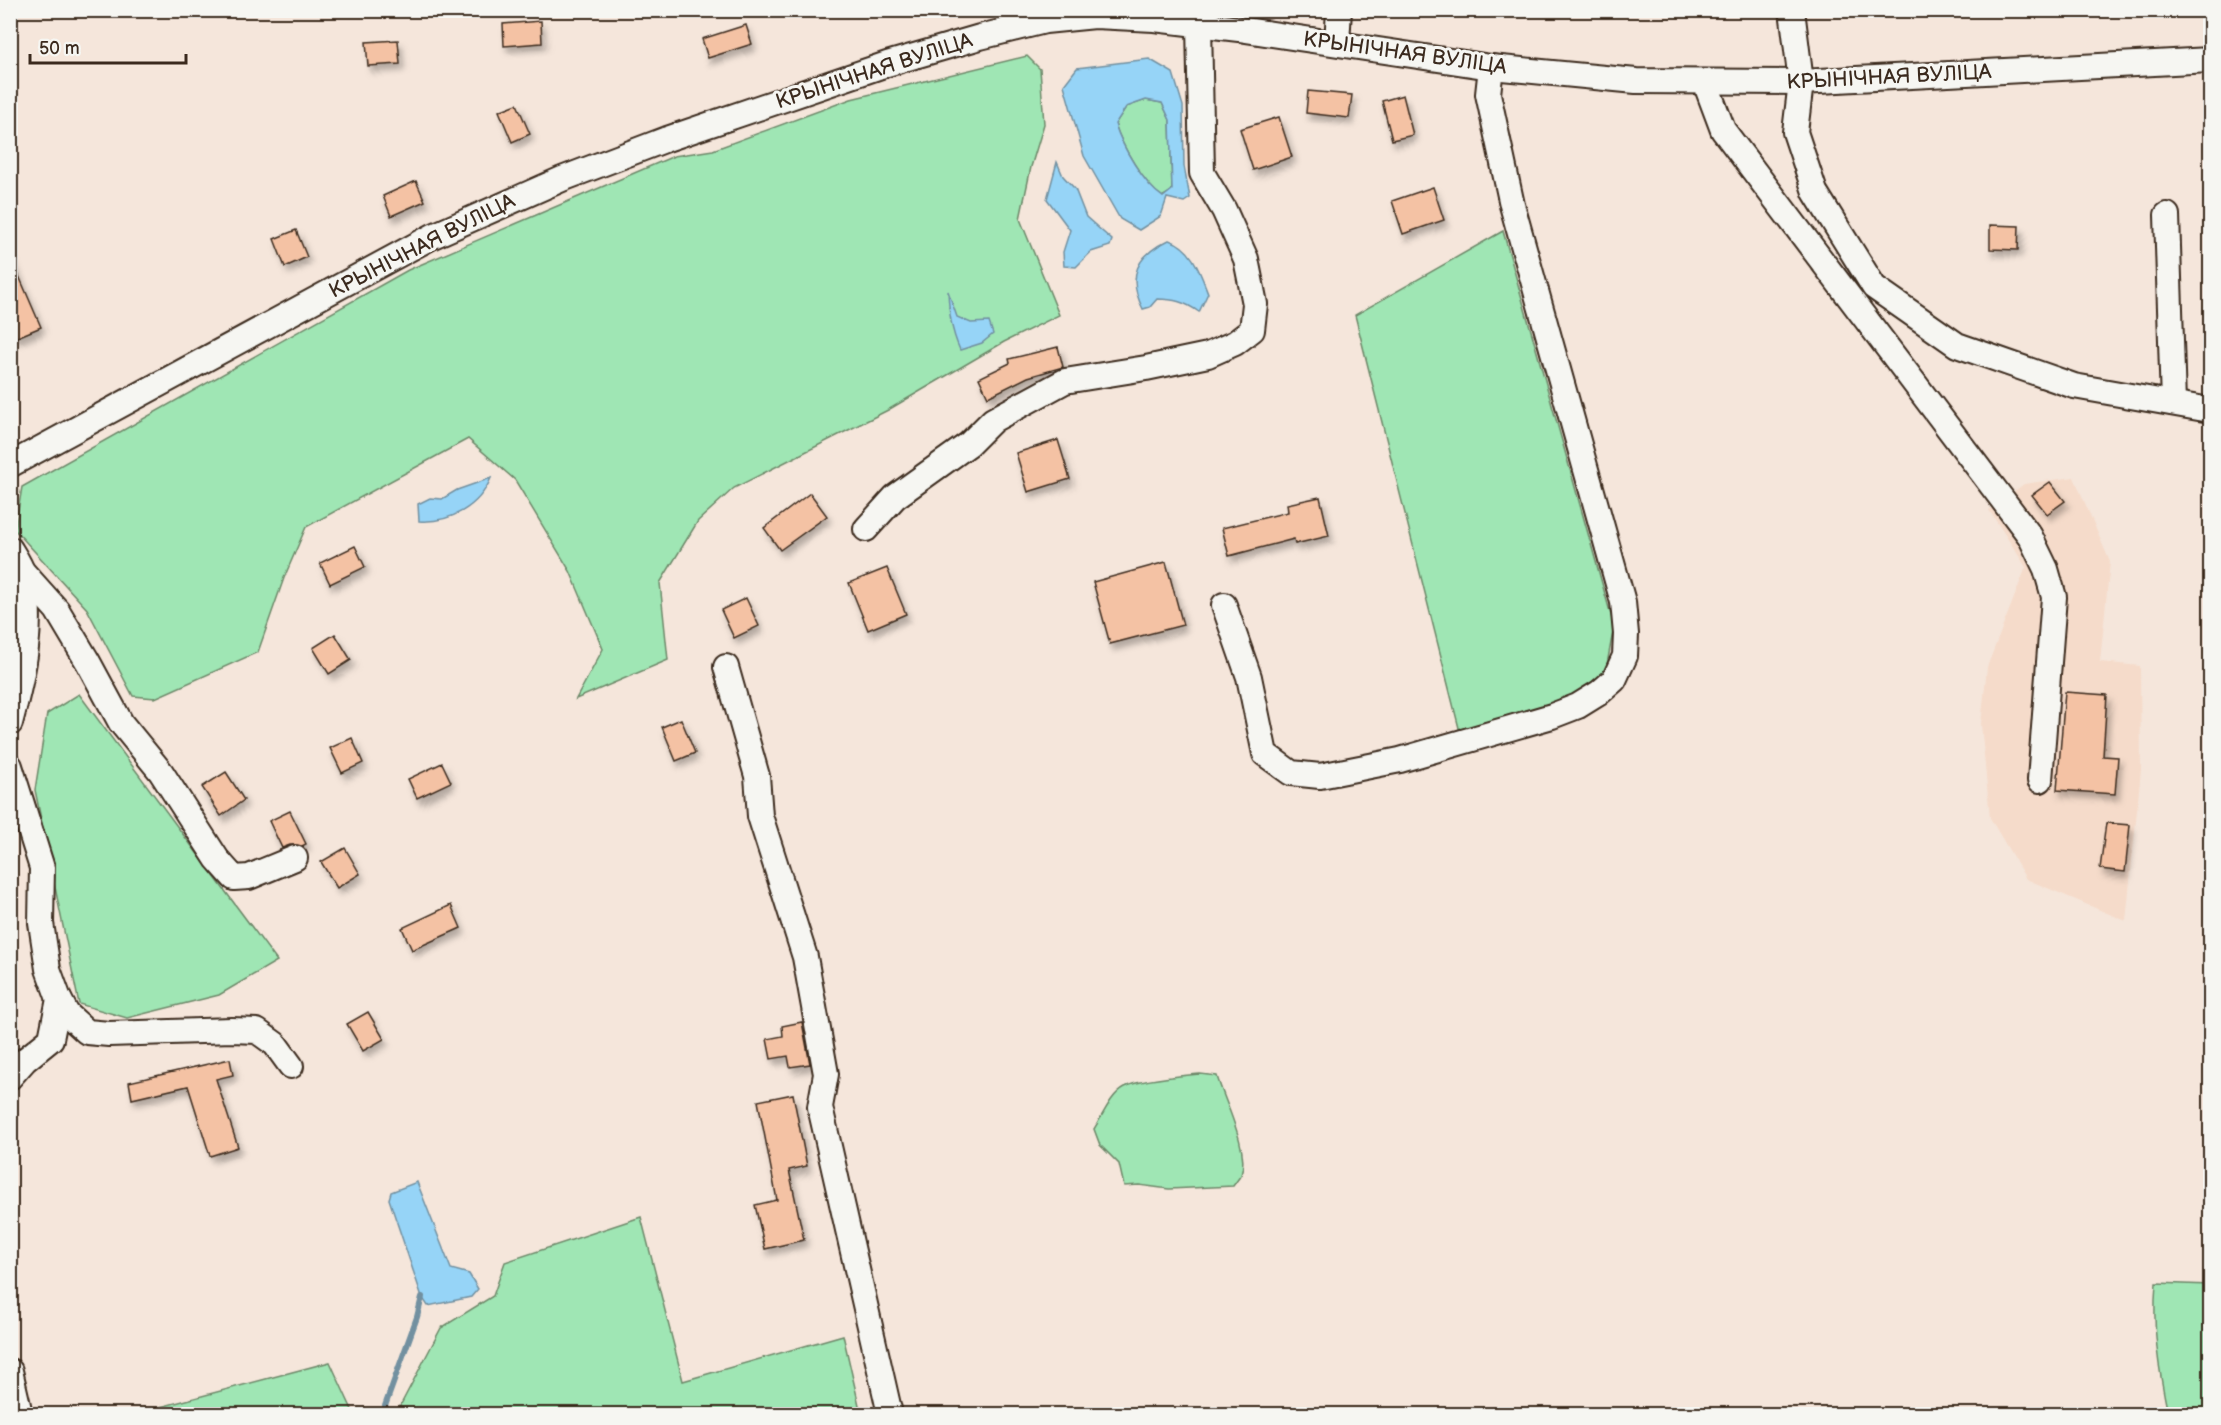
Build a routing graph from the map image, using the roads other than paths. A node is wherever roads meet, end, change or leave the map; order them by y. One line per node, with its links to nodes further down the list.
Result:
1 (1339, 10): 5 (street)
2 (1792, 10): 9 (street)
3 (1096, 13): 4 (street, КРЫНІЧНАЯ ВУЛІЦА); 13 (street, КРЫНІЧНАЯ ВУЛІЦА)
4 (1199, 24): 5 (street, КРЫНІЧНАЯ ВУЛІЦА); 14 (street)
5 (1337, 43): 7 (street, КРЫНІЧНАЯ ВУЛІЦА)
6 (2211, 60): 9 (street, КРЫНІЧНАЯ ВУЛІЦА)
7 (1491, 67): 8 (street, КРЫНІЧНАЯ ВУЛІЦА); 17 (street)
8 (1705, 82): 9 (street, КРЫНІЧНАЯ ВУЛІЦА); 21 (street)
9 (1801, 82): 11 (street)
10 (2167, 215): 11 (street)
11 (2174, 403): 12 (street)
12 (2211, 410)
13 (10, 465)
14 (866, 529)
15 (10, 549): 16 (street)
16 (23, 572): 19 (street); 22 (street)
17 (1224, 604)
18 (726, 667): 28 (street)
19 (10, 723)
20 (10, 766): 23 (street)
21 (2040, 780)
22 (295, 858)
23 (59, 999): 24 (street); 25 (street)
24 (291, 1066)
25 (10, 1077)
26 (10, 1371): 27 (street)
27 (20, 1414)
28 (890, 1414)

